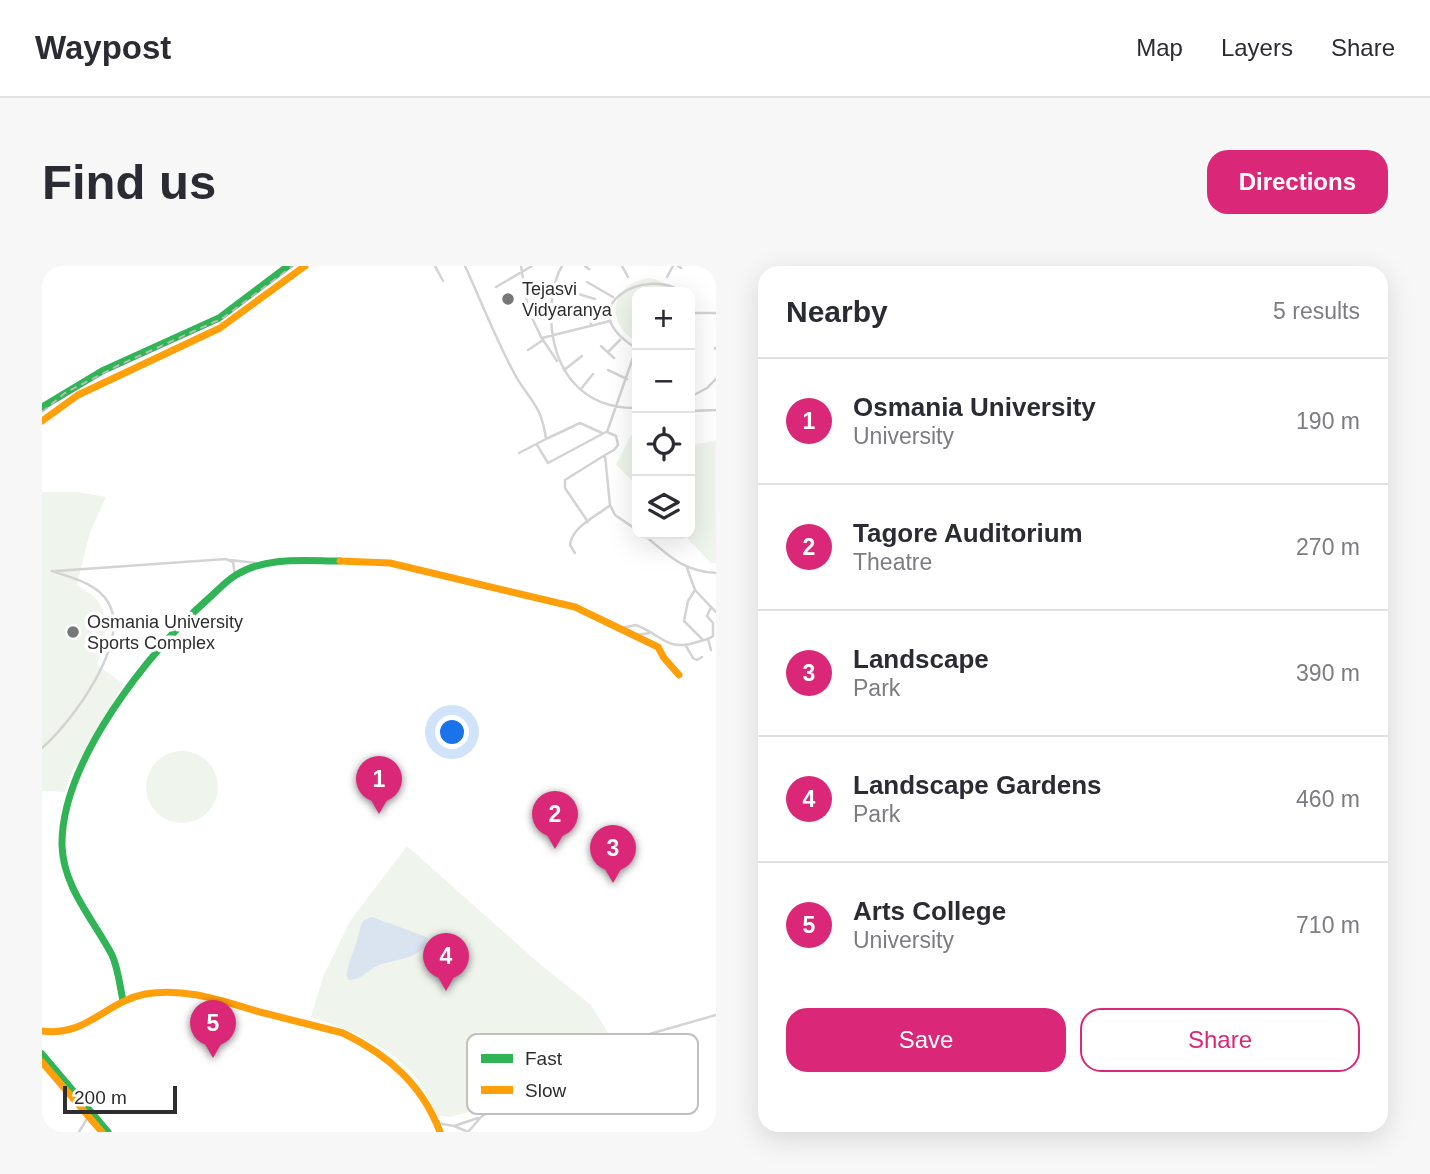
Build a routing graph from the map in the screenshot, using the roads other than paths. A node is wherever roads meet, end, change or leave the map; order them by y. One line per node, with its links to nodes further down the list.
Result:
1 (288, 266): 27 (main road)
2 (305, 266): 29 (main road)
3 (435, 266): 15 (street)
4 (466, 266): 59 (street)
5 (521, 266): 10 (street)
6 (532, 266): 10 (street)
7 (562, 266): 19 (street)
8 (622, 266): 13 (street)
9 (678, 267): 14 (street)
10 (524, 271): 18 (street); 32 (street)
11 (636, 275): 13 (street)
12 (659, 275): 14 (street)
13 (628, 277): 17 (street)
14 (667, 277): 20 (street)
15 (443, 281)
16 (587, 282): 22 (street)
17 (622, 282)
18 (496, 287)
19 (555, 287): 23 (street); 31 (street)
20 (677, 287)
21 (617, 288): 22 (street)
22 (613, 297): 28 (street)
23 (595, 299)
24 (591, 310): 30 (street)
25 (695, 313): 26 (street)
26 (716, 313)
27 (221, 316): 29 (main road); 45 (main road)
28 (610, 321): 30 (street); 33 (street)
29 (226, 324): 48 (main road)
30 (591, 325): 31 (street)
31 (552, 334): 32 (street); 41 (street)
32 (543, 339): 36 (street); 41 (street)
33 (621, 339): 35 (street); 38 (street)
34 (601, 346): 38 (street)
35 (632, 346)
36 (528, 350)
37 (637, 350): 46 (street)
38 (608, 352): 40 (street)
39 (582, 356): 42 (street)
40 (614, 358)
41 (559, 363): 42 (street)
42 (564, 370): 49 (street)
43 (608, 370): 46 (street)
44 (593, 374): 49 (street)
45 (93, 376): 48 (main road); 51 (main road)
46 (627, 379): 52 (street)
47 (715, 382): 50 (street)
48 (97, 385): 56 (main road)
49 (580, 389): 52 (street)
50 (695, 394)
51 (42, 407)
52 (617, 408): 53 (street); 57 (street)
53 (632, 408)
54 (716, 410): 55 (street)
55 (695, 411)
56 (42, 421)
57 (607, 432): 58 (street); 62 (street)
58 (602, 433): 59 (street); 60 (street)
59 (546, 439): 60 (street)
60 (537, 444): 61 (street)
61 (519, 453)
62 (605, 455): 63 (street); 64 (street)
63 (610, 505): 64 (street); 65 (street)
64 (588, 522): 67 (street)
65 (632, 527)
66 (649, 539): 70 (street)
67 (575, 553)
68 (230, 560): 69 (street); 72 (street); 87 (street)
69 (265, 564): 72 (main road); 76 (main road)
70 (687, 568): 71 (street); 73 (street)
71 (716, 573)
72 (235, 575): 88 (main road)
73 (695, 590): 74 (street); 80 (street)
74 (711, 607): 75 (street); 79 (street)
75 (716, 612)
76 (617, 629): 77 (street); 78 (main road)
77 (652, 633): 78 (street); 81 (street)
78 (636, 635): 81 (main road)
79 (708, 639): 80 (street); 84 (street)
80 (703, 640): 83 (street)
81 (658, 643): 82 (street); 82 (street); 86 (main road)
82 (671, 646): 83 (street)
83 (686, 646): 85 (street)
84 (711, 650)
85 (702, 657)
86 (679, 675)
87 (42, 748)
88 (123, 1001): 90 (main road); 98 (main road)
89 (716, 1015): 91 (street)
90 (45, 1032): 92 (main road)
91 (650, 1034)
92 (42, 1040)
93 (42, 1054): 96 (main road)
94 (42, 1062): 96 (main road)
95 (486, 1114): 97 (street)
96 (89, 1115): 100 (street); 101 (main road); 102 (main road)
97 (481, 1117): 99 (street); 104 (street)
98 (437, 1123): 99 (street); 103 (main road)
99 (454, 1126): 104 (street)
100 (79, 1132)
101 (102, 1132)
102 (108, 1132)
103 (440, 1132)
104 (468, 1132)

